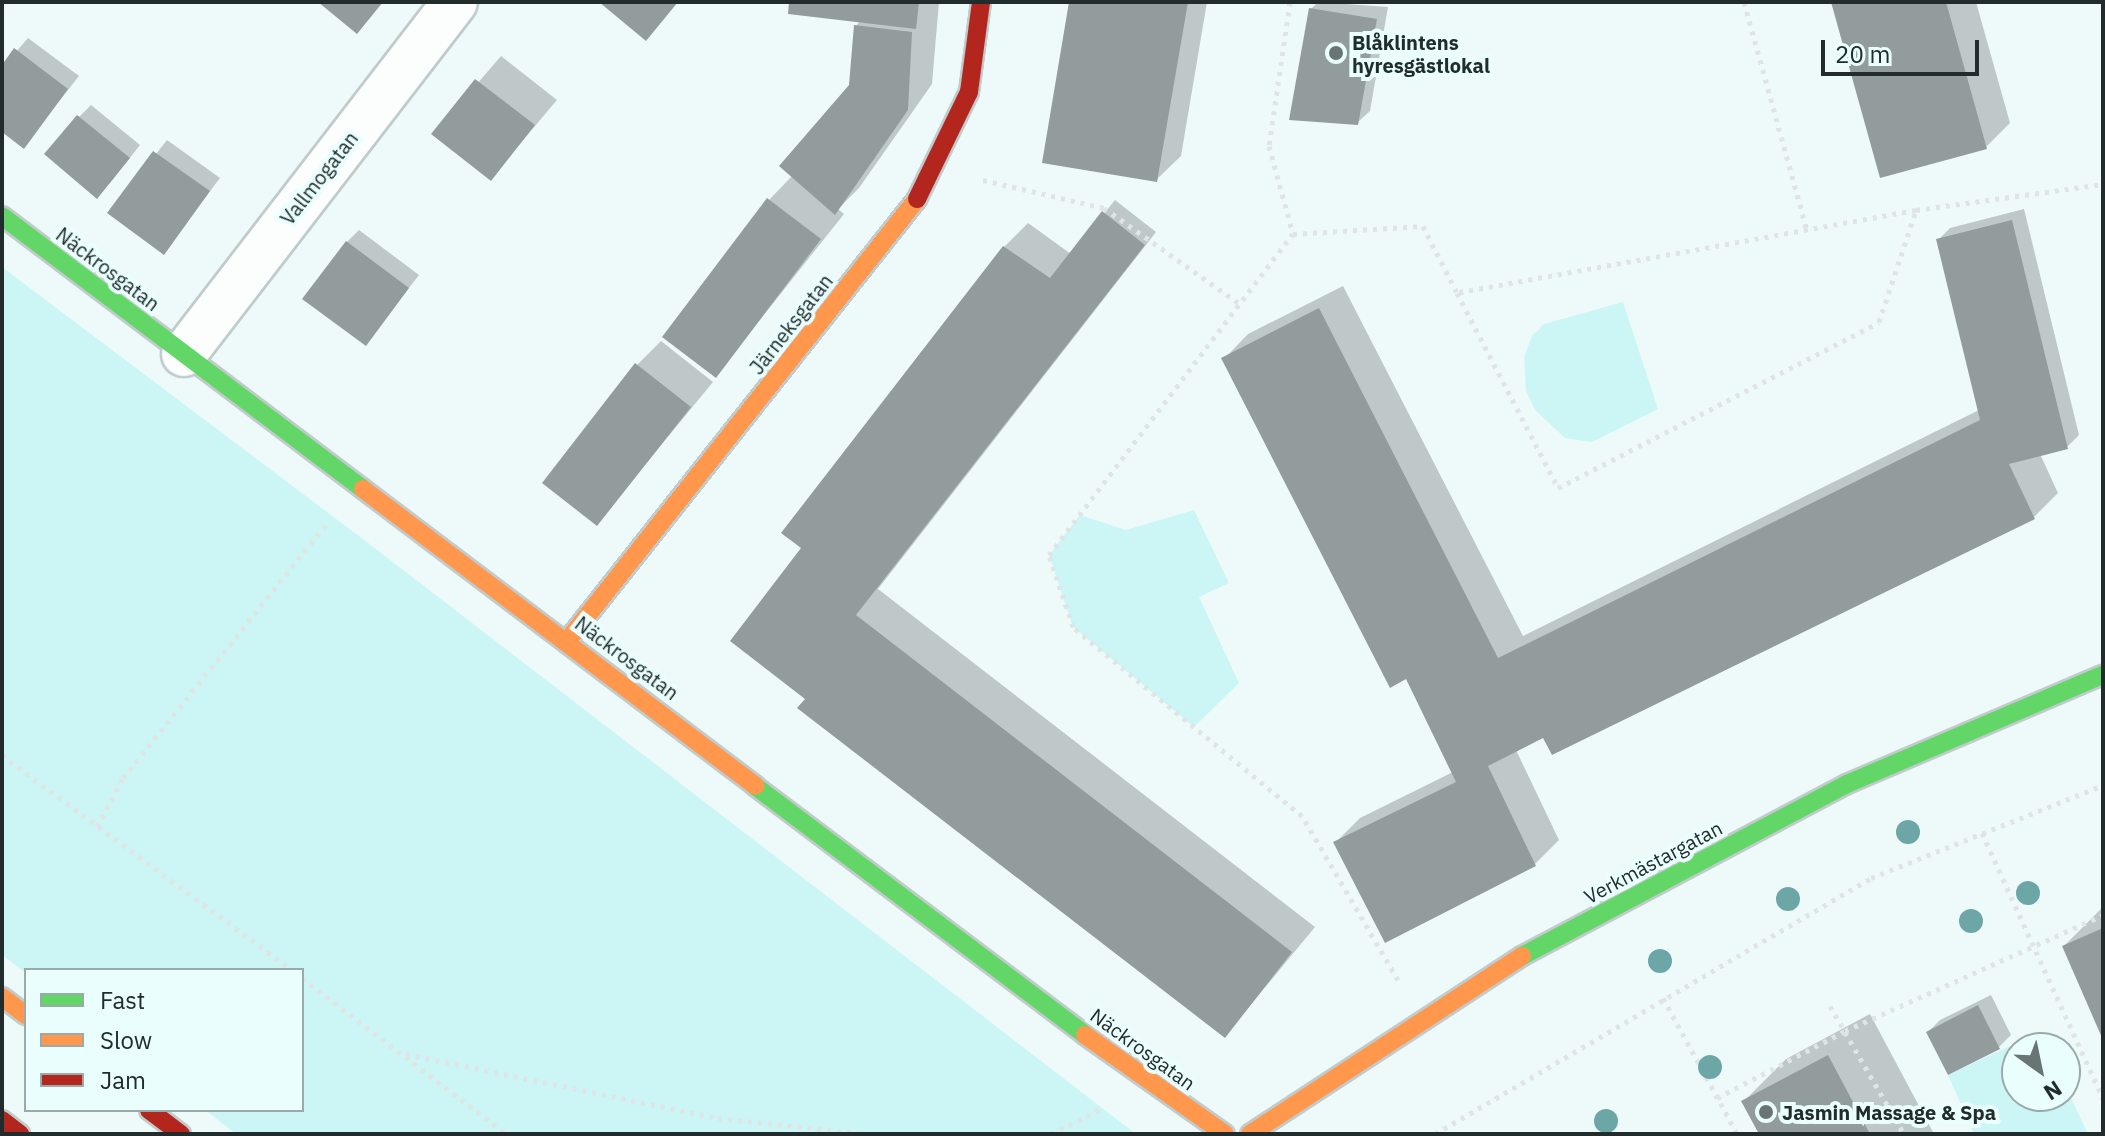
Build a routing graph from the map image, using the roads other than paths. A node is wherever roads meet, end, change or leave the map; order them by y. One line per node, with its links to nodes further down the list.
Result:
1 (455, 2): 4 (street, Vallmogatan)
2 (981, 2): 5 (street, Järneksgatan)
3 (2, 216): 4 (street, Näckrosgatan)
4 (184, 354): 5 (street, Näckrosgatan)
5 (568, 640): 13 (street, Näckrosgatan)
6 (2103, 675): 14 (street, Verkmästargatan)
7 (2, 997): 8 (street)
8 (24, 1014)
9 (152, 1112): 12 (street)
10 (2, 1120): 11 (street)
11 (20, 1134)
12 (181, 1134)
13 (1225, 1134)
14 (1250, 1134)

